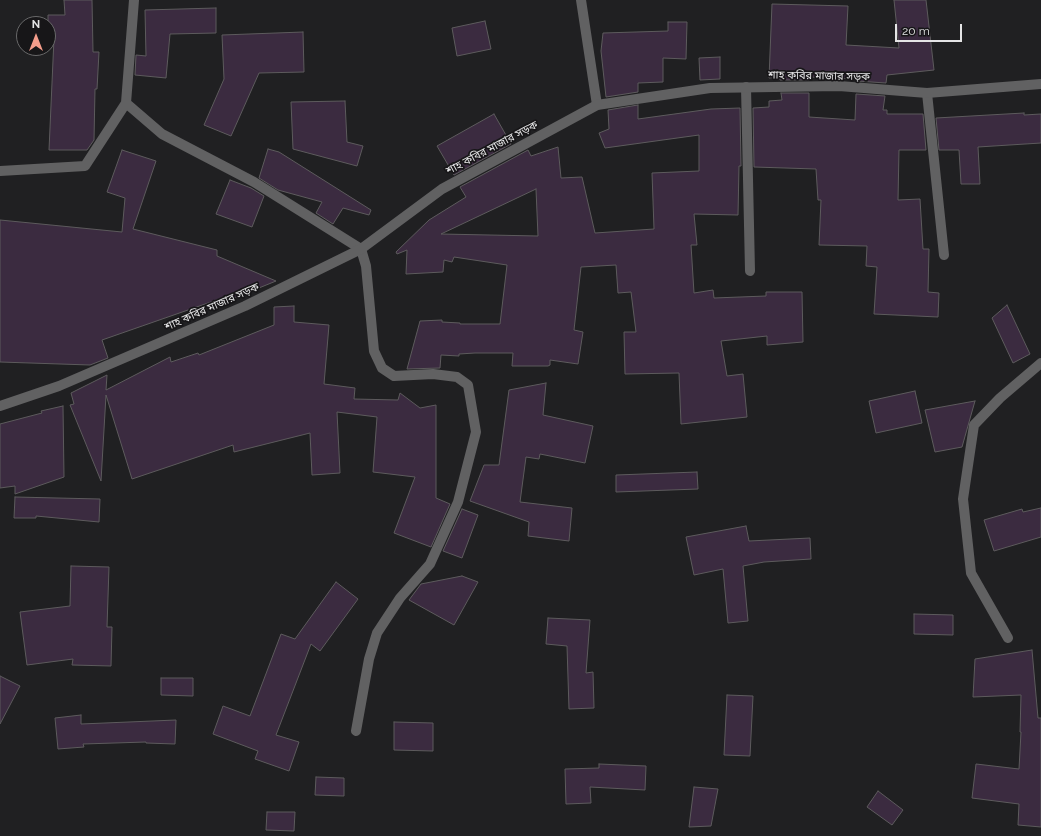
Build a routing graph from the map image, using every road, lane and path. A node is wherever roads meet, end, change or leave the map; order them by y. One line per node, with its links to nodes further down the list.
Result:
1 (134, 0): 6 (street)
2 (581, 0): 7 (street)
3 (1041, 84): 5 (street, শাহ কবির মাজার সড়ক)
4 (746, 87): 5 (street, শাহ কবির মাজার সড়ক); 7 (street, শাহ কবির মাজার সড়ক); 11 (street)
5 (927, 93): 10 (street)
6 (126, 103): 8 (street); 9 (street)
7 (597, 105): 9 (street, শাহ কবির মাজার সড়ক)
8 (0, 171)
9 (361, 249): 13 (street, শাহ কবির মাজার সড়ক); 15 (street)
10 (944, 255)
11 (750, 271)
12 (1041, 363): 14 (street)
13 (0, 406)
14 (1008, 638)
15 (356, 731)

